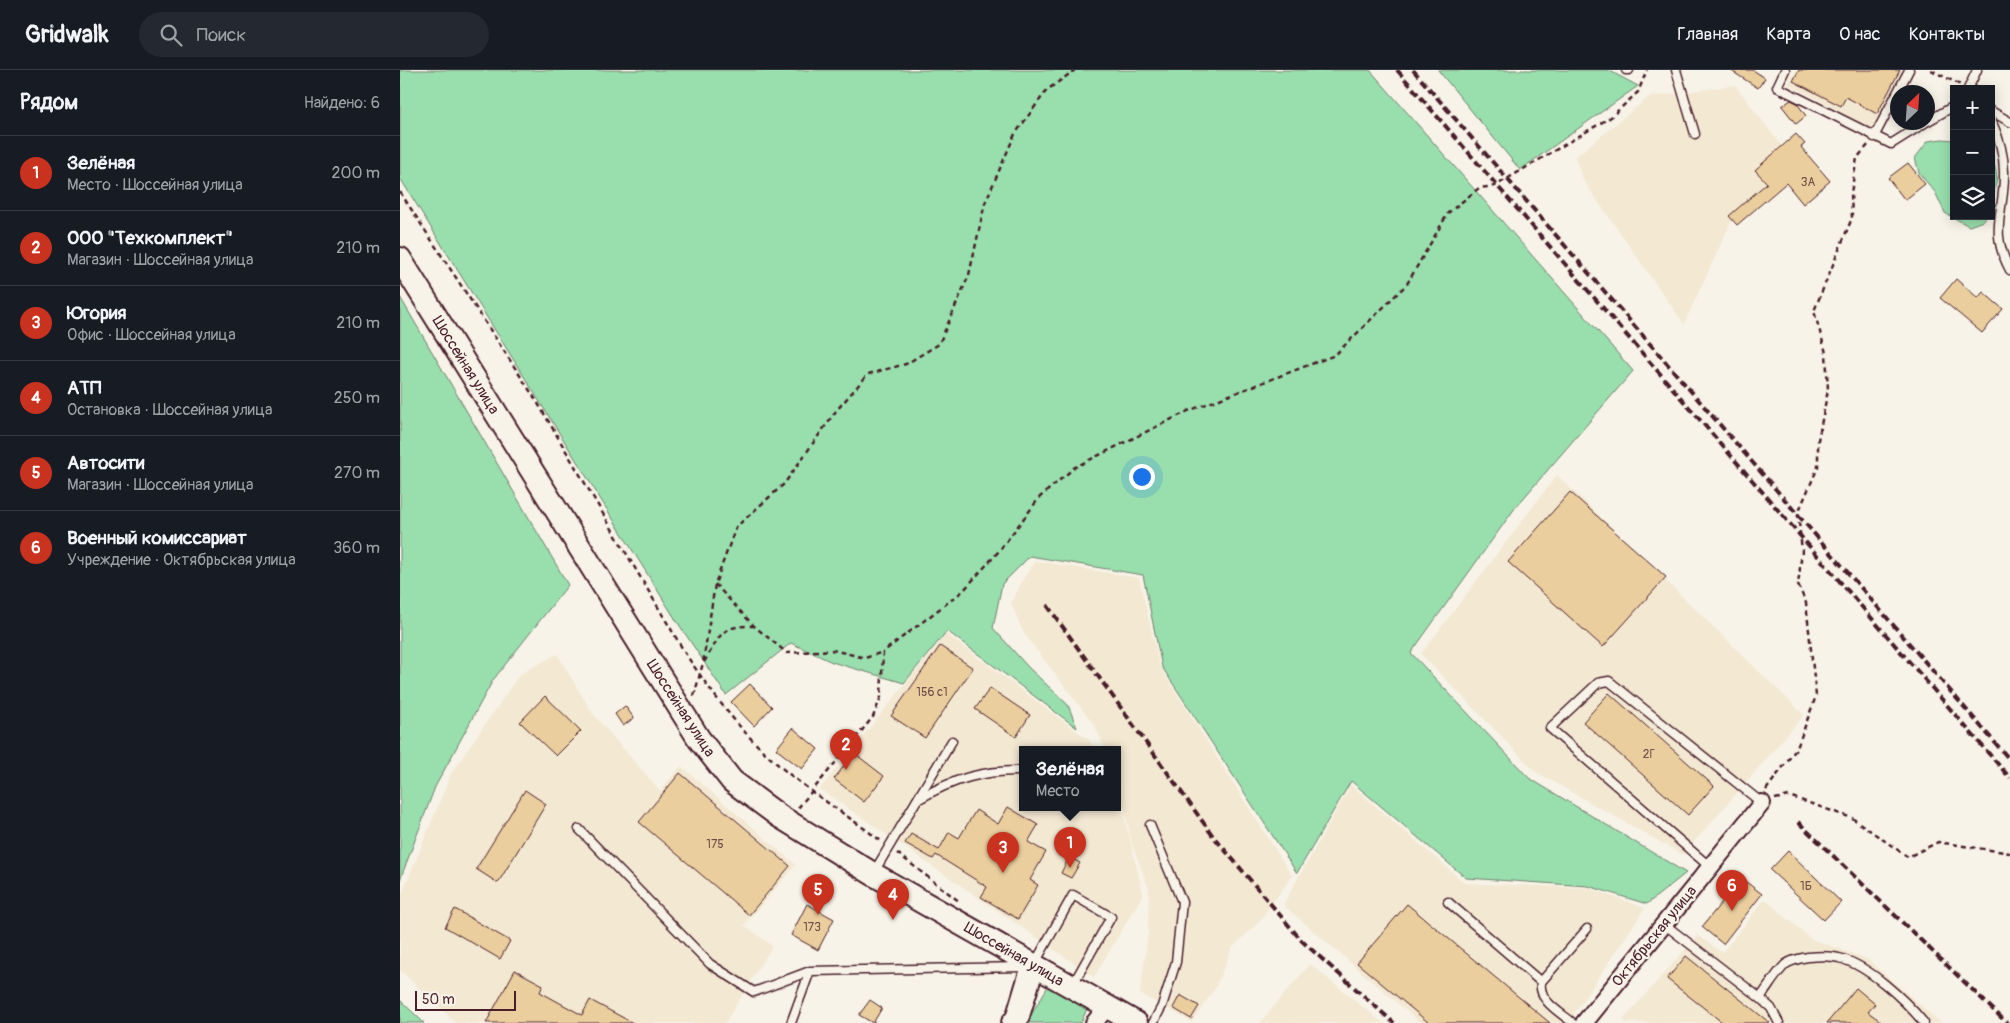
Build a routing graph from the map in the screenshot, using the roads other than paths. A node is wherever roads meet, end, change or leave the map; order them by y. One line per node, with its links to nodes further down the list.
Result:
1 (1676, 70): 12 (lane)
2 (1786, 70): 13 (lane)
3 (1909, 70): 13 (lane)
4 (1977, 70): 5 (lane)
5 (1970, 85)
6 (1950, 108): 8 (lane)
7 (1995, 113): 9 (lane)
8 (1935, 117)
9 (2010, 122)
10 (1914, 130): 13 (lane)
11 (1994, 130): 15 (lane)
12 (1695, 134)
13 (1874, 137)
14 (400, 259): 23 (main road, Шоссейная улица)
15 (2010, 270)
16 (952, 741): 18 (lane)
17 (1019, 770): 18 (lane)
18 (918, 800): 23 (lane)
19 (1762, 803): 22 (street, Октябрьская улица); 22 (lane)
20 (1150, 826): 36 (lane)
21 (579, 829): 28 (lane)
22 (1710, 867): 25 (street, Октябрьская улица)
23 (873, 874): 27 (main road, Шоссейная улица)
24 (1448, 902): 29 (lane)
25 (1664, 924): 31 (lane); 38 (street, Октябрьская улица)
26 (1586, 929): 29 (lane)
27 (1033, 966): 28 (lane); 30 (main road, Шоссейная улица); 30 (lane); 34 (main road)
28 (810, 971): 33 (lane)
29 (1541, 982): 37 (lane)
30 (1071, 987): 32 (main road, Шоссейная улица)
31 (1760, 998): 39 (lane); 40 (lane)
32 (1101, 1015): 35 (main road, Шоссейная улица)
33 (791, 1023)
34 (1013, 1023)
35 (1136, 1023)
36 (1153, 1023)
37 (1572, 1023)
38 (1584, 1023)
39 (1779, 1023)
40 (1924, 1023)

